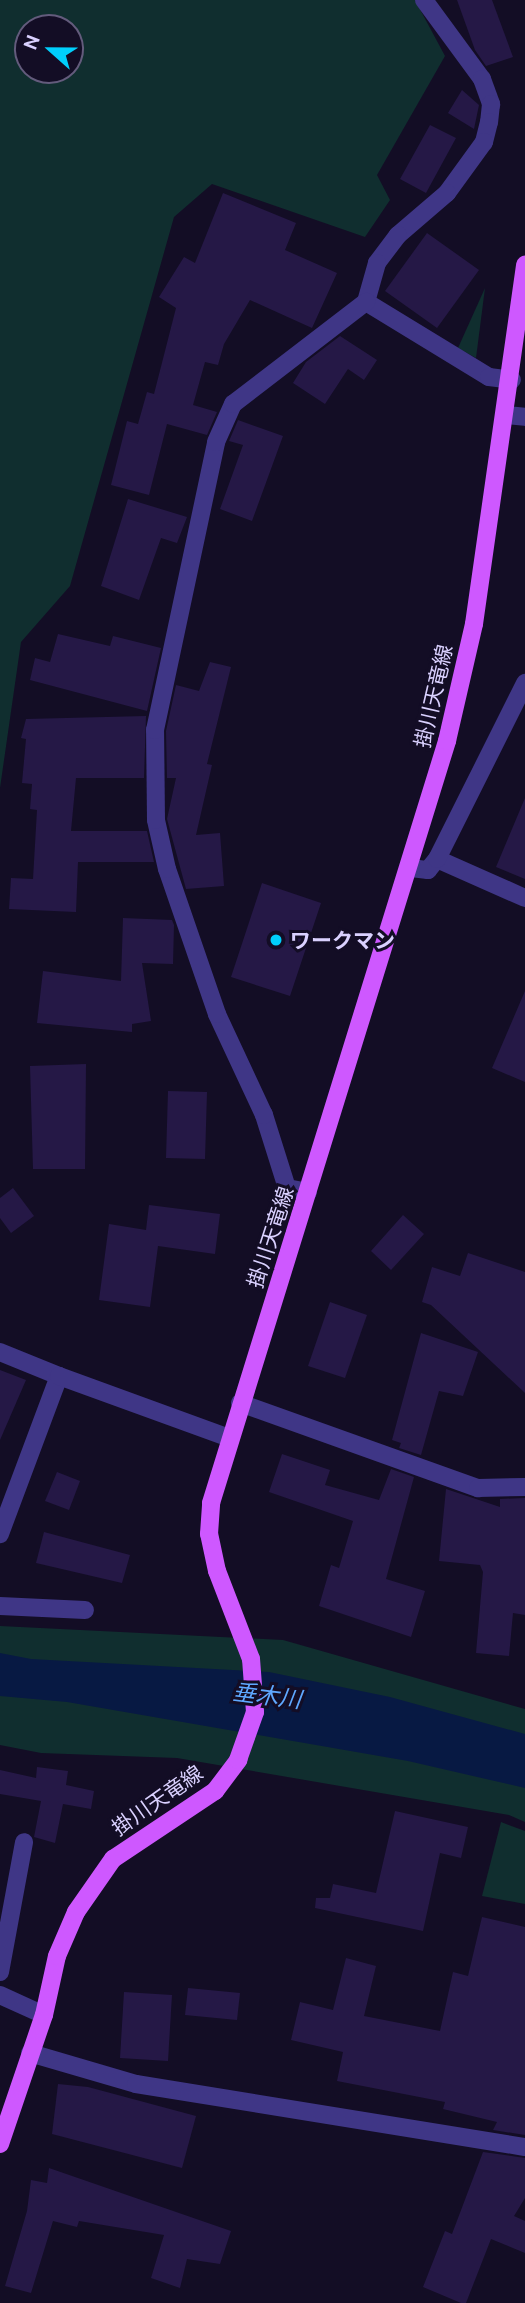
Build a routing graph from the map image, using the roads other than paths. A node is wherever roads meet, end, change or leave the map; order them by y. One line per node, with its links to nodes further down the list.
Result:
1 (424, 0): 3 (street)
2 (525, 265): 4 (main road, 掛川天竜線)
3 (366, 302): 4 (street); 10 (street)
4 (512, 380): 5 (main road, 掛川天竜線)
5 (516, 416): 8 (main road, 掛川天竜線)
6 (525, 683): 7 (street)
7 (437, 859): 8 (street); 9 (street)
8 (411, 868): 10 (main road, 掛川天竜線)
9 (525, 898)
10 (308, 1192): 13 (main road, 掛川天竜線)
11 (0, 1352): 12 (street)
12 (59, 1376): 14 (street); 16 (street)
13 (240, 1403): 14 (main road, 掛川天竜線); 15 (street)
14 (229, 1438): 22 (main road, 掛川天竜線)
15 (525, 1487)
16 (0, 1534)
17 (0, 1606): 18 (street)
18 (85, 1610)
19 (24, 1842): 20 (street)
20 (0, 1972)
21 (0, 1995): 22 (street)
22 (44, 2015): 23 (main road, 掛川天竜線)
23 (30, 2053): 24 (main road, 掛川天竜線); 25 (street)
24 (0, 2144)
25 (525, 2147)

